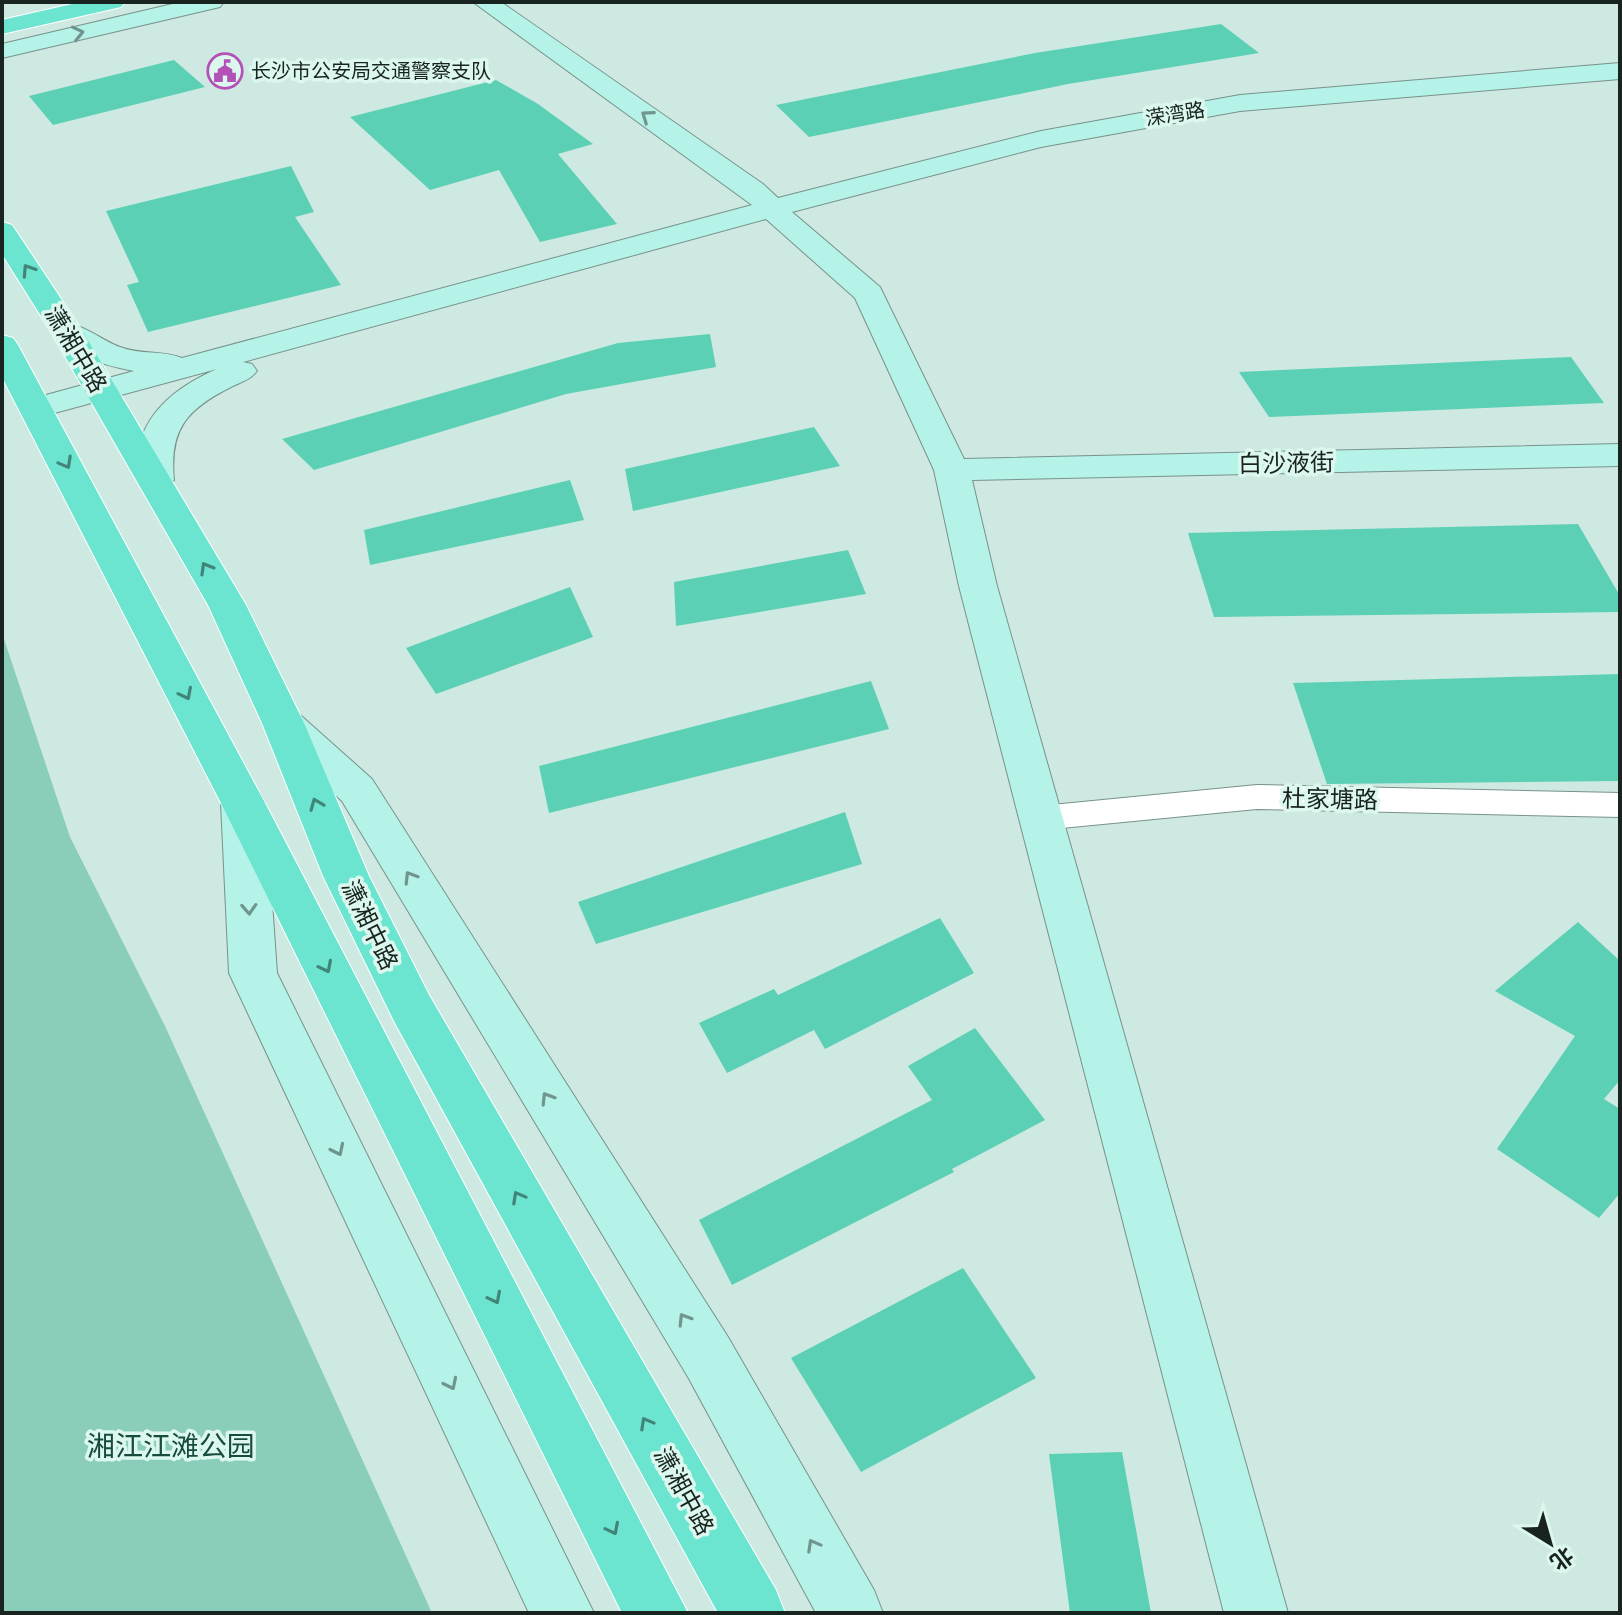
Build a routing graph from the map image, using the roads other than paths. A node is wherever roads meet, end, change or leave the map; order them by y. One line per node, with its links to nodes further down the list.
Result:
1 (76, 2): 5 (main road)
2 (113, 2): 6 (main road)
3 (212, 2): 7 (main road, one-way to 3)
4 (474, 7): 10 (main road); 11 (main road, one-way to 4)
5 (2, 19)
6 (2, 27)
7 (2, 51)
8 (1620, 71): 12 (main road, 溁湾路)
9 (1620, 82): 13 (main road)
10 (617, 126)
11 (711, 161): 12 (main road); 13 (main road)
12 (887, 177): 13 (main road, 溁湾路)
13 (746, 212): 17 (main road); 17 (main road); 21 (main road)
14 (2, 231): 15 (main road, 潇湘中路, one-way to 14)
15 (67, 332): 17 (main road); 18 (main road, 潇湘中路)
16 (2, 345): 19 (main road)
17 (241, 362): 18 (main road); 22 (main road)
18 (107, 399): 19 (main road); 22 (main road, 潇湘中路)
19 (41, 418): 24 (main road, one-way to 24)
20 (1620, 455): 21 (main road, 白沙液街)
21 (952, 470): 26 (main road)
22 (156, 480): 23 (main road, 潇湘中路, one-way to 22)
23 (283, 723): 29 (main road, 潇湘中路, one-way to 23); 30 (main road, one-way to 23)
24 (243, 803): 27 (main road, one-way to 27); 28 (main road, one-way to 28)
25 (1620, 805): 26 (street, 杜家塘路)
26 (1041, 818): 31 (main road)
27 (562, 1613)
28 (656, 1613)
29 (753, 1613)
30 (851, 1613)
31 (1256, 1613)

